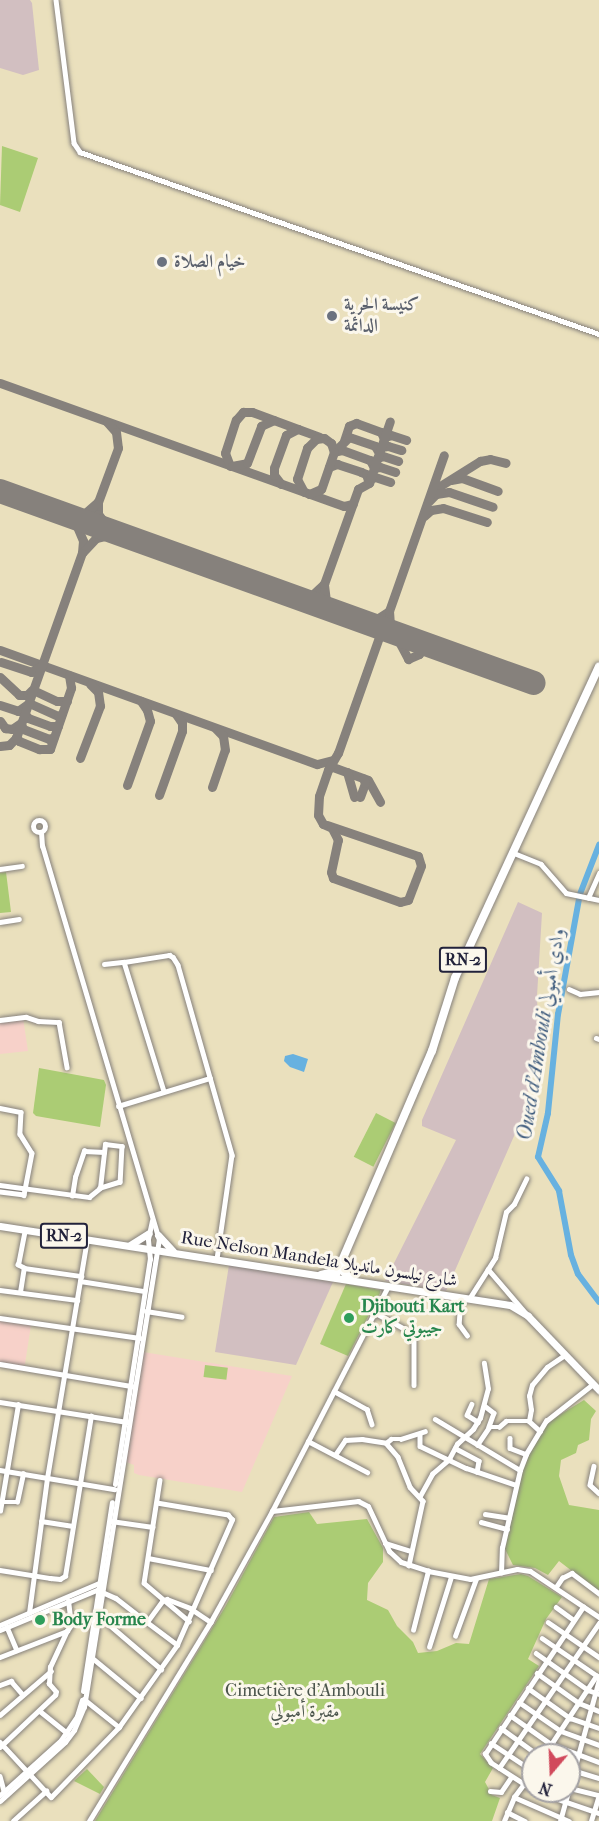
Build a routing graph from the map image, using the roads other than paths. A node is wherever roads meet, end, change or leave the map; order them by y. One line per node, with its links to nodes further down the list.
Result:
1 (56, 0): 2 (street)
2 (599, 334)
3 (599, 667): 5 (highway, RN-2)
4 (38, 831): 21 (street)
5 (514, 853): 9 (street); 40 (highway, RN-2)
6 (22, 866): 7 (street)
7 (0, 869)
8 (599, 873): 9 (street)
9 (588, 898): 10 (street)
10 (599, 900)
11 (19, 919): 12 (street)
12 (0, 922)
13 (124, 962): 14 (street); 19 (street); 20 (street)
14 (104, 964)
15 (569, 989): 16 (street)
16 (599, 992)
17 (0, 1020): 18 (street)
18 (67, 1067)
19 (210, 1078): 20 (street); 39 (street)
20 (164, 1091): 21 (street)
21 (118, 1106): 30 (street)
22 (0, 1108): 26 (street)
23 (104, 1152): 27 (street); 27 (street); 29 (street)
24 (526, 1179): 42 (street)
25 (0, 1185): 26 (street)
26 (25, 1188): 28 (street); 29 (street)
27 (100, 1188): 29 (street)
28 (0, 1192)
29 (72, 1196)
30 (152, 1221): 33 (street); 34 (street)
31 (0, 1226): 32 (main road, Rue Nelson Mandela شارع نيلسون مانديلا / RN-2)
32 (25, 1230): 35 (main road, Rue Nelson Mandela شارع نيلسون مانديلا / RN-2); 41 (street)
33 (149, 1233): 36 (main road); 37 (street)
34 (158, 1235): 37 (street); 38 (main road)
35 (87, 1240): 36 (main road, Rue Nelson Mandela شارع نيلسون مانديلا / RN-2); 45 (street)
36 (128, 1246): 37 (main road, Rue Nelson Mandela شارع نيلسون مانديلا / RN-2)
37 (153, 1249): 38 (main road, Rue Nelson Mandela شارع نيلسون مانديلا / RN-2); 49 (street); 53 (street)
38 (175, 1252): 39 (main road, Rue Nelson Mandela شارع نيلسون مانديلا / RN-2)
39 (217, 1259): 43 (main road, Rue Nelson Mandela شارع نيلسون مانديلا / RN-2)
40 (342, 1263): 43 (highway); 44 (highway, RN-2); 46 (highway)
41 (24, 1268): 45 (street); 50 (street)
42 (488, 1269): 51 (street); 55 (street)
43 (321, 1275): 44 (main road, Rue Nelson Mandela شارع نيلسون مانديلا / RN-2)
44 (335, 1277): 46 (main road, Rue Nelson Mandela شارع نيلسون مانديلا)
45 (81, 1278): 49 (street); 52 (street)
46 (349, 1279): 47 (main road, Rue Nelson Mandela شارع نيلسون مانديلا)
47 (388, 1286): 51 (main road, Rue Nelson Mandela شارع نيلسون مانديلا); 54 (street)
48 (0, 1290): 50 (street)
49 (144, 1291): 53 (street)
50 (20, 1292): 52 (street)
51 (465, 1298): 55 (main road, Rue Nelson Mandela شارع نيلسون مانديلا); 59 (street)
52 (77, 1300): 58 (street)
53 (143, 1310): 56 (street); 60 (street)
54 (374, 1312): 66 (street); 69 (street)
55 (528, 1316): 61 (main road, Rue Nelson Mandela شارع نيلسون مانديلا)
56 (182, 1317)
57 (0, 1318): 58 (street)
58 (72, 1328): 60 (street); 64 (street)
59 (467, 1335)
60 (140, 1338): 67 (street)
61 (565, 1355): 65 (main road, Rue Nelson Mandela شارع نيلسون مانديلا); 77 (street)
62 (0, 1364): 64 (street)
63 (484, 1364): 73 (street)
64 (64, 1374): 67 (street); 74 (street)
65 (593, 1384): 68 (main road, Rue Nelson Mandela شارع نيلسون مانديلا); 82 (street)
66 (414, 1385)
67 (133, 1386): 78 (street)
68 (599, 1390)
69 (334, 1391): 80 (street); 85 (street)
70 (0, 1402): 72 (street)
71 (472, 1404): 79 (street)
72 (18, 1405): 74 (street); 95 (street)
73 (484, 1406): 79 (street); 81 (street)
74 (57, 1411): 75 (street); 99 (street)
75 (91, 1416): 78 (street); 101 (street)
76 (435, 1419): 83 (street)
77 (529, 1421): 81 (street); 82 (street)
78 (127, 1422): 103 (street); 113 (street)
79 (478, 1422): 83 (street)
80 (372, 1424)
81 (489, 1426): 87 (street)
82 (540, 1431): 89 (street)
83 (465, 1436): 87 (street); 88 (street)
84 (510, 1438): 89 (street)
85 (308, 1441): 90 (street); 109 (street)
86 (386, 1443): 90 (street); 91 (street); 105 (street)
87 (477, 1445): 94 (street)
88 (455, 1448): 91 (street); 97 (street)
89 (526, 1454): 94 (street)
90 (335, 1455): 96 (street)
91 (449, 1459): 97 (street); 105 (street)
92 (594, 1466): 104 (street)
93 (0, 1470): 95 (street)
94 (520, 1470): 102 (street)
95 (7, 1471): 98 (street); 106 (street)
96 (367, 1472)
97 (477, 1472): 102 (street)
98 (22, 1474): 99 (street); 106 (street)
99 (46, 1478): 101 (street); 112 (street)
100 (160, 1480): 107 (street)
101 (80, 1483): 103 (street); 115 (street)
102 (516, 1485): 111 (street)
103 (114, 1489): 113 (street)
104 (599, 1494)
105 (420, 1496): 119 (street)
106 (1, 1503): 108 (street)
107 (157, 1503): 116 (street); 123 (street)
108 (0, 1511)
109 (272, 1511): 118 (street); 145 (street)
110 (485, 1514): 111 (street)
111 (509, 1518): 117 (street)
112 (41, 1521): 115 (street); 126 (street)
113 (111, 1521): 116 (street); 130 (street)
114 (481, 1522): 117 (street)
115 (73, 1526): 126 (street)
116 (153, 1527): 120 (street)
117 (507, 1529): 125 (street)
118 (385, 1543): 119 (street); 121 (street)
119 (411, 1551): 121 (street)
120 (148, 1558): 123 (street); 134 (street)
121 (409, 1565): 124 (street)
122 (0, 1570): 126 (street)
123 (211, 1570): 138 (street)
124 (428, 1571): 127 (street); 150 (street)
125 (501, 1573): 128 (street); 129 (street)
126 (33, 1575): 139 (street)
127 (451, 1576): 128 (street); 159 (street)
128 (476, 1579): 155 (street)
129 (556, 1587): 132 (street); 136 (street)
130 (101, 1588): 131 (street); 133 (street); 139 (street); 140 (street); 144 (street)
131 (90, 1593): 133 (street); 135 (street)
132 (599, 1593)
133 (96, 1600): 164 (street)
134 (162, 1601): 138 (street); 143 (street); 144 (street)
135 (68, 1602): 139 (street); 152 (street)
136 (583, 1606): 141 (street); 142 (street)
137 (556, 1607): 142 (street)
138 (194, 1611): 143 (street); 145 (street)
139 (30, 1615): 148 (street); 149 (street)
140 (99, 1616): 164 (street); 169 (street)
141 (599, 1617)
142 (574, 1620): 154 (street)
143 (189, 1621): 158 (street)
144 (147, 1622): 158 (street)
145 (211, 1622): 232 (street)
146 (548, 1622): 154 (street)
147 (599, 1623): 153 (street)
148 (0, 1625)
149 (7, 1627): 151 (street); 162 (street)
150 (413, 1629)
151 (0, 1630)
152 (67, 1631): 162 (street); 170 (street)
153 (592, 1633): 157 (street); 161 (street)
154 (564, 1634): 160 (street); 161 (street)
155 (455, 1636)
156 (542, 1638): 160 (street)
157 (599, 1638)
158 (177, 1645): 169 (street)
159 (429, 1647)
160 (555, 1647): 167 (street); 168 (street)
161 (583, 1647): 166 (street); 168 (street)
162 (17, 1650): 165 (street)
163 (536, 1653): 167 (street)
164 (90, 1656): 180 (street); 181 (street)
165 (0, 1657)
166 (599, 1658)
167 (546, 1660): 171 (street); 172 (street)
168 (574, 1660): 172 (street); 173 (street)
169 (161, 1669): 180 (street)
170 (51, 1671): 179 (street); 186 (street)
171 (537, 1673): 175 (street); 176 (street)
172 (564, 1674): 175 (street); 177 (street)
173 (598, 1678): 177 (street); 178 (street)
174 (0, 1685): 179 (street)
175 (555, 1687): 182 (street); 184 (street)
176 (528, 1688): 182 (street); 183 (street)
177 (588, 1690): 178 (street); 184 (street)
178 (597, 1694): 185 (street)
179 (23, 1695): 189 (street)
180 (141, 1698): 193 (street)
181 (84, 1699): 193 (street); 198 (street); 213 (street)
182 (546, 1700): 188 (street); 191 (street)
183 (519, 1702): 188 (street); 190 (street)
184 (579, 1703): 185 (street); 191 (street)
185 (590, 1708): 187 (street); 192 (street)
186 (40, 1711): 198 (street); 205 (street)
187 (599, 1711)
188 (538, 1714): 195 (street); 197 (street)
189 (0, 1715)
190 (510, 1715): 194 (street); 195 (street)
191 (570, 1718): 192 (street); 197 (street)
192 (587, 1725): 196 (street); 200 (street)
193 (119, 1727): 220 (street)
194 (501, 1728): 199 (street); 201 (street)
195 (527, 1728): 199 (street); 203 (street)
196 (599, 1728)
197 (561, 1731): 200 (street); 204 (street)
198 (67, 1733): 213 (street)
199 (518, 1740): 202 (street); 208 (street)
200 (583, 1740): 206 (street); 207 (street)
201 (491, 1743): 208 (street); 212 (street)
202 (522, 1743)
203 (550, 1743)
204 (552, 1743)
205 (1, 1744): 213 (street)
206 (599, 1745)
207 (581, 1746)
208 (508, 1754): 211 (street); 212 (street)
209 (581, 1757): 210 (street)
210 (599, 1762)
211 (521, 1763)
212 (499, 1768): 216 (street)
213 (28, 1773): 220 (street); 223 (street); 226 (street)
214 (581, 1773): 217 (street)
215 (0, 1776): 223 (street)
216 (511, 1776): 218 (street); 221 (street)
217 (599, 1778)
218 (521, 1783)
219 (521, 1786): 225 (street)
220 (46, 1791): 231 (street)
221 (490, 1791)
222 (581, 1791): 224 (street)
223 (2, 1793)
224 (599, 1795): 229 (street)
225 (514, 1797): 228 (street); 230 (street)
226 (0, 1800)
227 (566, 1803): 229 (street); 230 (street)
228 (507, 1812): 233 (street); 234 (street)
229 (596, 1812): 236 (street)
230 (561, 1820): 235 (street)
231 (13, 1821)
232 (90, 1821)
233 (504, 1821)
234 (525, 1821)
235 (569, 1821)
236 (591, 1821)

